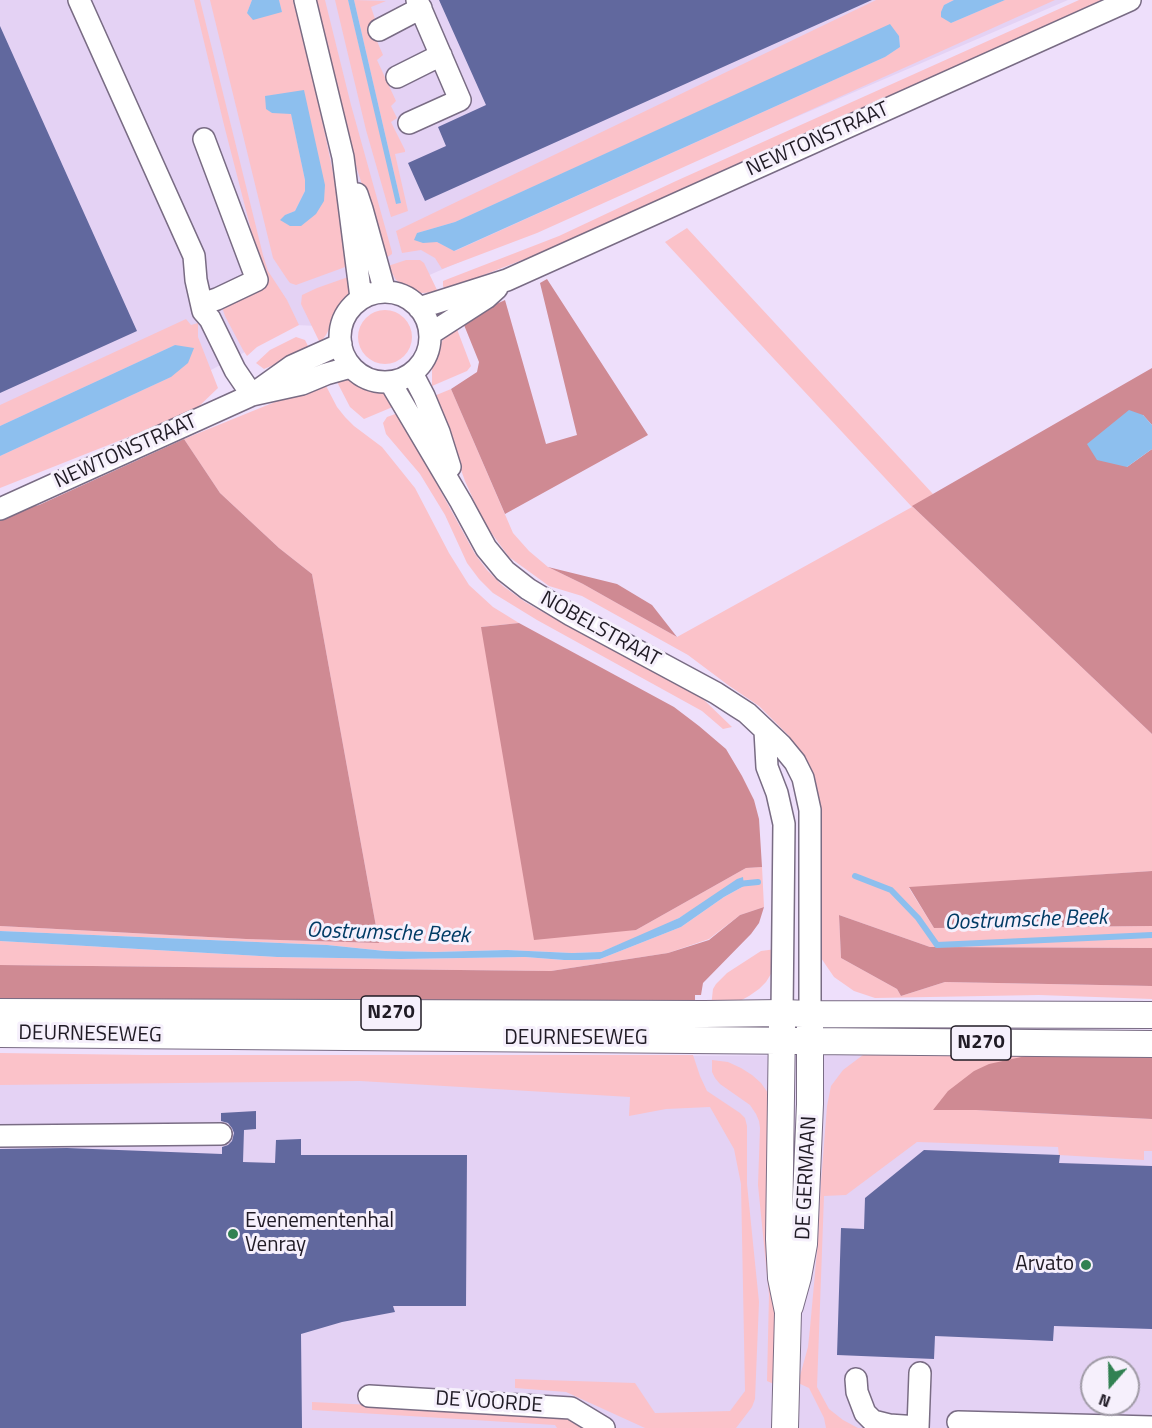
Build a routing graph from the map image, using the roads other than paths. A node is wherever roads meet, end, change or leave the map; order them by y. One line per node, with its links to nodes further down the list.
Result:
1 (79, 0): 14 (street)
2 (305, 0): 10 (street)
3 (1130, 0): 11 (street, NEWTONSTRAAT)
4 (419, 4): 5 (street); 6 (street)
5 (379, 30)
6 (441, 55): 7 (street); 8 (street)
7 (397, 77)
8 (409, 123)
9 (204, 139): 14 (street)
10 (343, 157): 12 (street); 13 (street)
11 (507, 280): 15 (street, NEWTONSTRAAT); 16 (street, NEWTONSTRAAT)
12 (385, 292): 13 (street); 15 (street)
13 (361, 298): 17 (street)
14 (202, 308): 21 (street)
15 (420, 308): 16 (street)
16 (430, 334): 19 (street)
17 (340, 344): 18 (street); 21 (street, NEWTONSTRAAT)
18 (351, 367): 20 (street); 21 (street, NEWTONSTRAAT)
19 (412, 373): 20 (street); 22 (street, NOBELSTRAAT)
20 (390, 382): 22 (street, NOBELSTRAAT)
21 (252, 395): 23 (street, NEWTONSTRAAT)
22 (461, 502): 24 (street, NOBELSTRAAT)
23 (0, 509)
24 (765, 731): 26 (street); 27 (street, NOBELSTRAAT)
25 (0, 1012): 26 (main road, DEURNESEWEG / N270)
26 (782, 1013): 27 (main road, DEURNESEWEG / N270); 30 (main road, DE GERMAAN)
27 (810, 1014): 28 (main road, DEURNESEWEG / N270); 31 (main road, DE GERMAAN)
28 (1152, 1015)
29 (0, 1034): 30 (main road, DEURNESEWEG / N270)
30 (783, 1041): 31 (main road, DEURNESEWEG / N270); 35 (main road, DE GERMAAN)
31 (809, 1041): 32 (main road, DEURNESEWEG / N270); 35 (main road, DE GERMAAN)
32 (1152, 1044)
33 (221, 1134): 34 (street)
34 (0, 1136)
35 (788, 1312): 43 (main road, DE GERMAAN)
36 (920, 1373): 44 (street)
37 (856, 1379): 44 (street)
38 (369, 1396): 42 (street, DE VOORDE)
39 (958, 1422): 40 (street)
40 (1112, 1427): 41 (street)
41 (1152, 1427)
42 (604, 1428)
43 (785, 1428)
44 (918, 1428)

